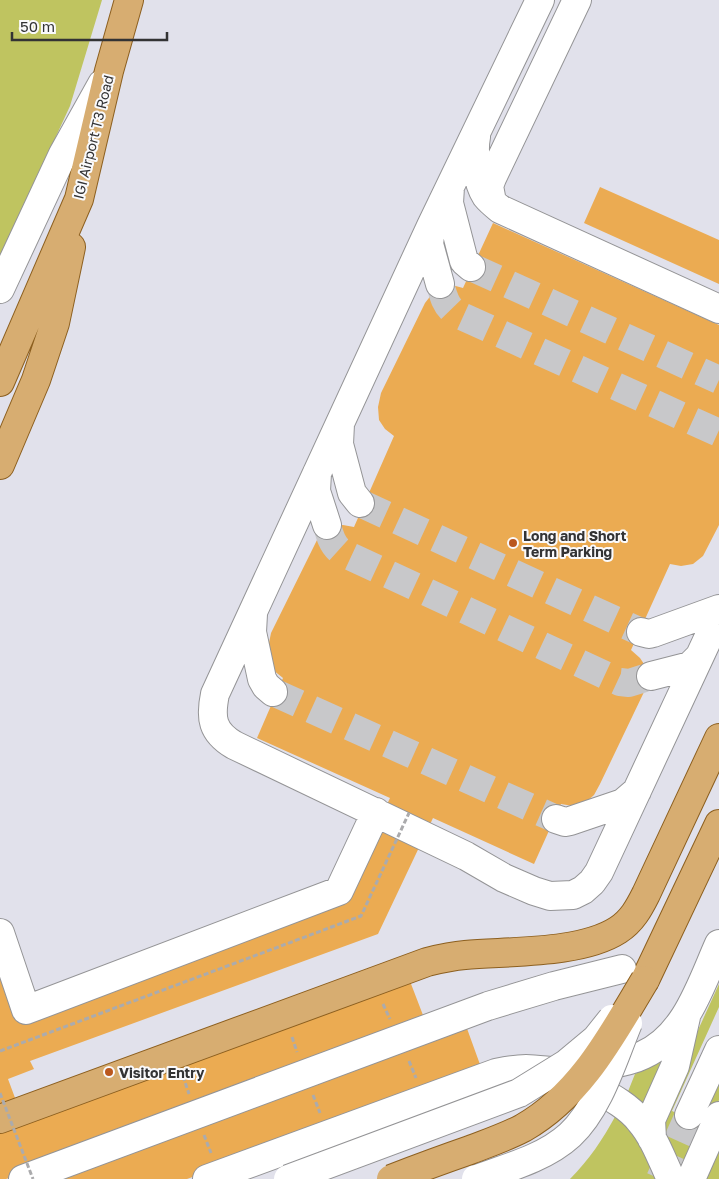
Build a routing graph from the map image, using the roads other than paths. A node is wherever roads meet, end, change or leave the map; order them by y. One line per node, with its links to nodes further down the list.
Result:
1 (129, 0): 4 (main road, IGI Airport T3 Road)
2 (540, 0): 5 (street)
3 (577, 0): 8 (street)
4 (109, 71): 7 (main road, IGI Airport T3 Road); 12 (street)
5 (476, 134): 6 (street); 8 (street)
6 (450, 187): 9 (street); 10 (street)
7 (79, 199): 14 (main road, IGI Airport T3 Road); 16 (main road)
8 (492, 204): 13 (street)
9 (431, 226): 11 (street); 15 (street)
10 (471, 267)
11 (440, 284)
12 (0, 289)
13 (719, 309)
14 (0, 382)
15 (341, 422): 17 (street); 18 (street)
16 (0, 465)
17 (317, 472): 19 (street); 21 (street)
18 (360, 503)
19 (327, 525)
20 (719, 609): 23 (street)
21 (254, 610): 26 (street); 29 (street)
22 (719, 615): 24 (street)
23 (641, 632)
24 (699, 657): 25 (street); 28 (street)
25 (651, 676)
26 (274, 692)
27 (719, 738): 40 (main road)
28 (637, 791): 29 (street); 30 (street)
29 (376, 812): 32 (street)
30 (556, 819)
31 (719, 824): 34 (main road)
32 (0, 933)
33 (719, 944): 35 (street)
34 (633, 975): 42 (street); 44 (street, bridge); 45 (main road, bridge); 46 (street, bridge)
35 (687, 1013): 37 (street); 41 (street)
36 (719, 1050): 38 (street)
37 (563, 1072): 41 (street); 43 (street)
38 (689, 1115)
39 (719, 1116): 48 (street)
40 (0, 1120)
41 (652, 1140): 47 (street)
42 (23, 1179)
43 (207, 1179)
44 (288, 1179)
45 (391, 1179)
46 (476, 1179)
47 (671, 1179)
48 (691, 1179)

